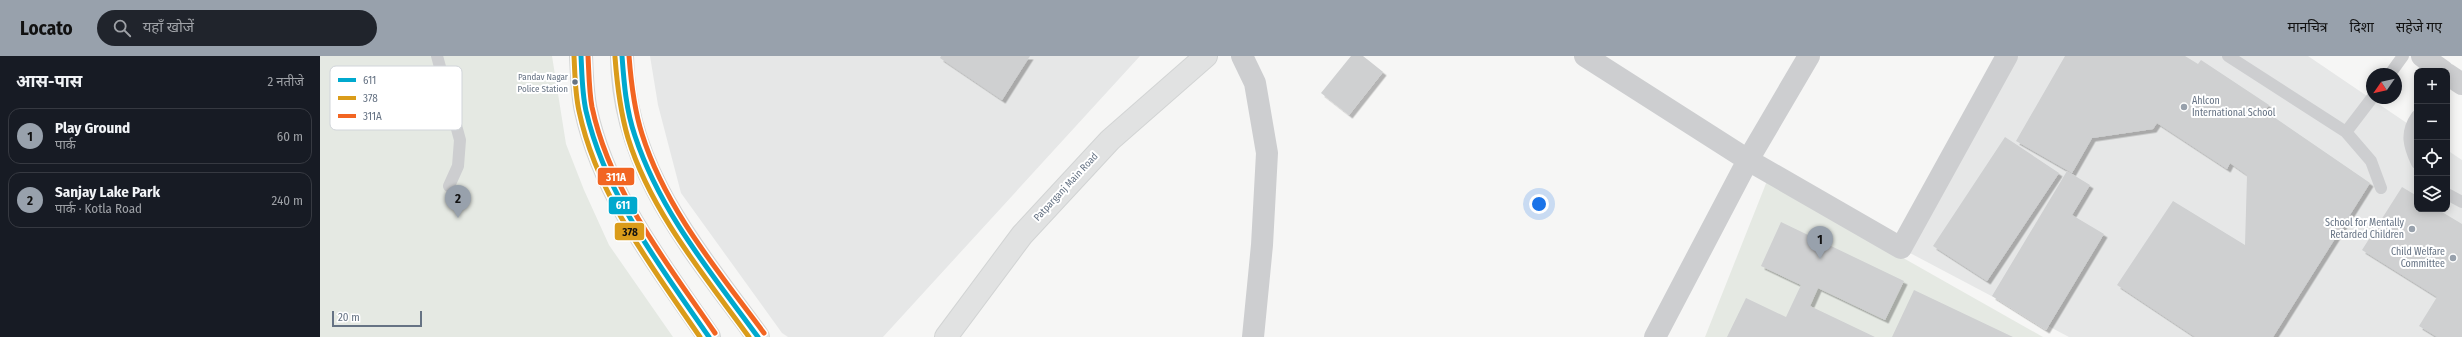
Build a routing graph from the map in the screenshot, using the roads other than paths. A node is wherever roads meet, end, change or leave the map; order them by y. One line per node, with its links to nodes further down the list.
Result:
1 (437, 56): 12 (lane)
2 (581, 56): 27 (main road)
3 (622, 56): 28 (main road)
4 (1206, 56): 29 (main road, Patparganj Main Road)
5 (1242, 56): 30 (street)
6 (1585, 56): 22 (street)
7 (1809, 56): 22 (street)
8 (2007, 56): 22 (street)
9 (2228, 56): 20 (lane)
10 (2403, 56): 13 (lane)
11 (2422, 56): 14 (street)
12 (440, 66)
13 (2394, 68)
14 (2439, 68)
15 (2450, 76): 16 (street)
16 (2462, 84)
17 (2367, 104): 20 (lane)
18 (2414, 120): 21 (lane)
19 (457, 130): 23 (lane)
20 (2346, 132): 24 (lane)
21 (2414, 157)
22 (1748, 160): 31 (street)
23 (449, 186)
24 (2381, 188)
25 (2450, 196): 26 (lane)
26 (2462, 202)
27 (709, 337)
28 (758, 337)
29 (946, 337)
30 (1253, 337)
31 (1655, 337)

